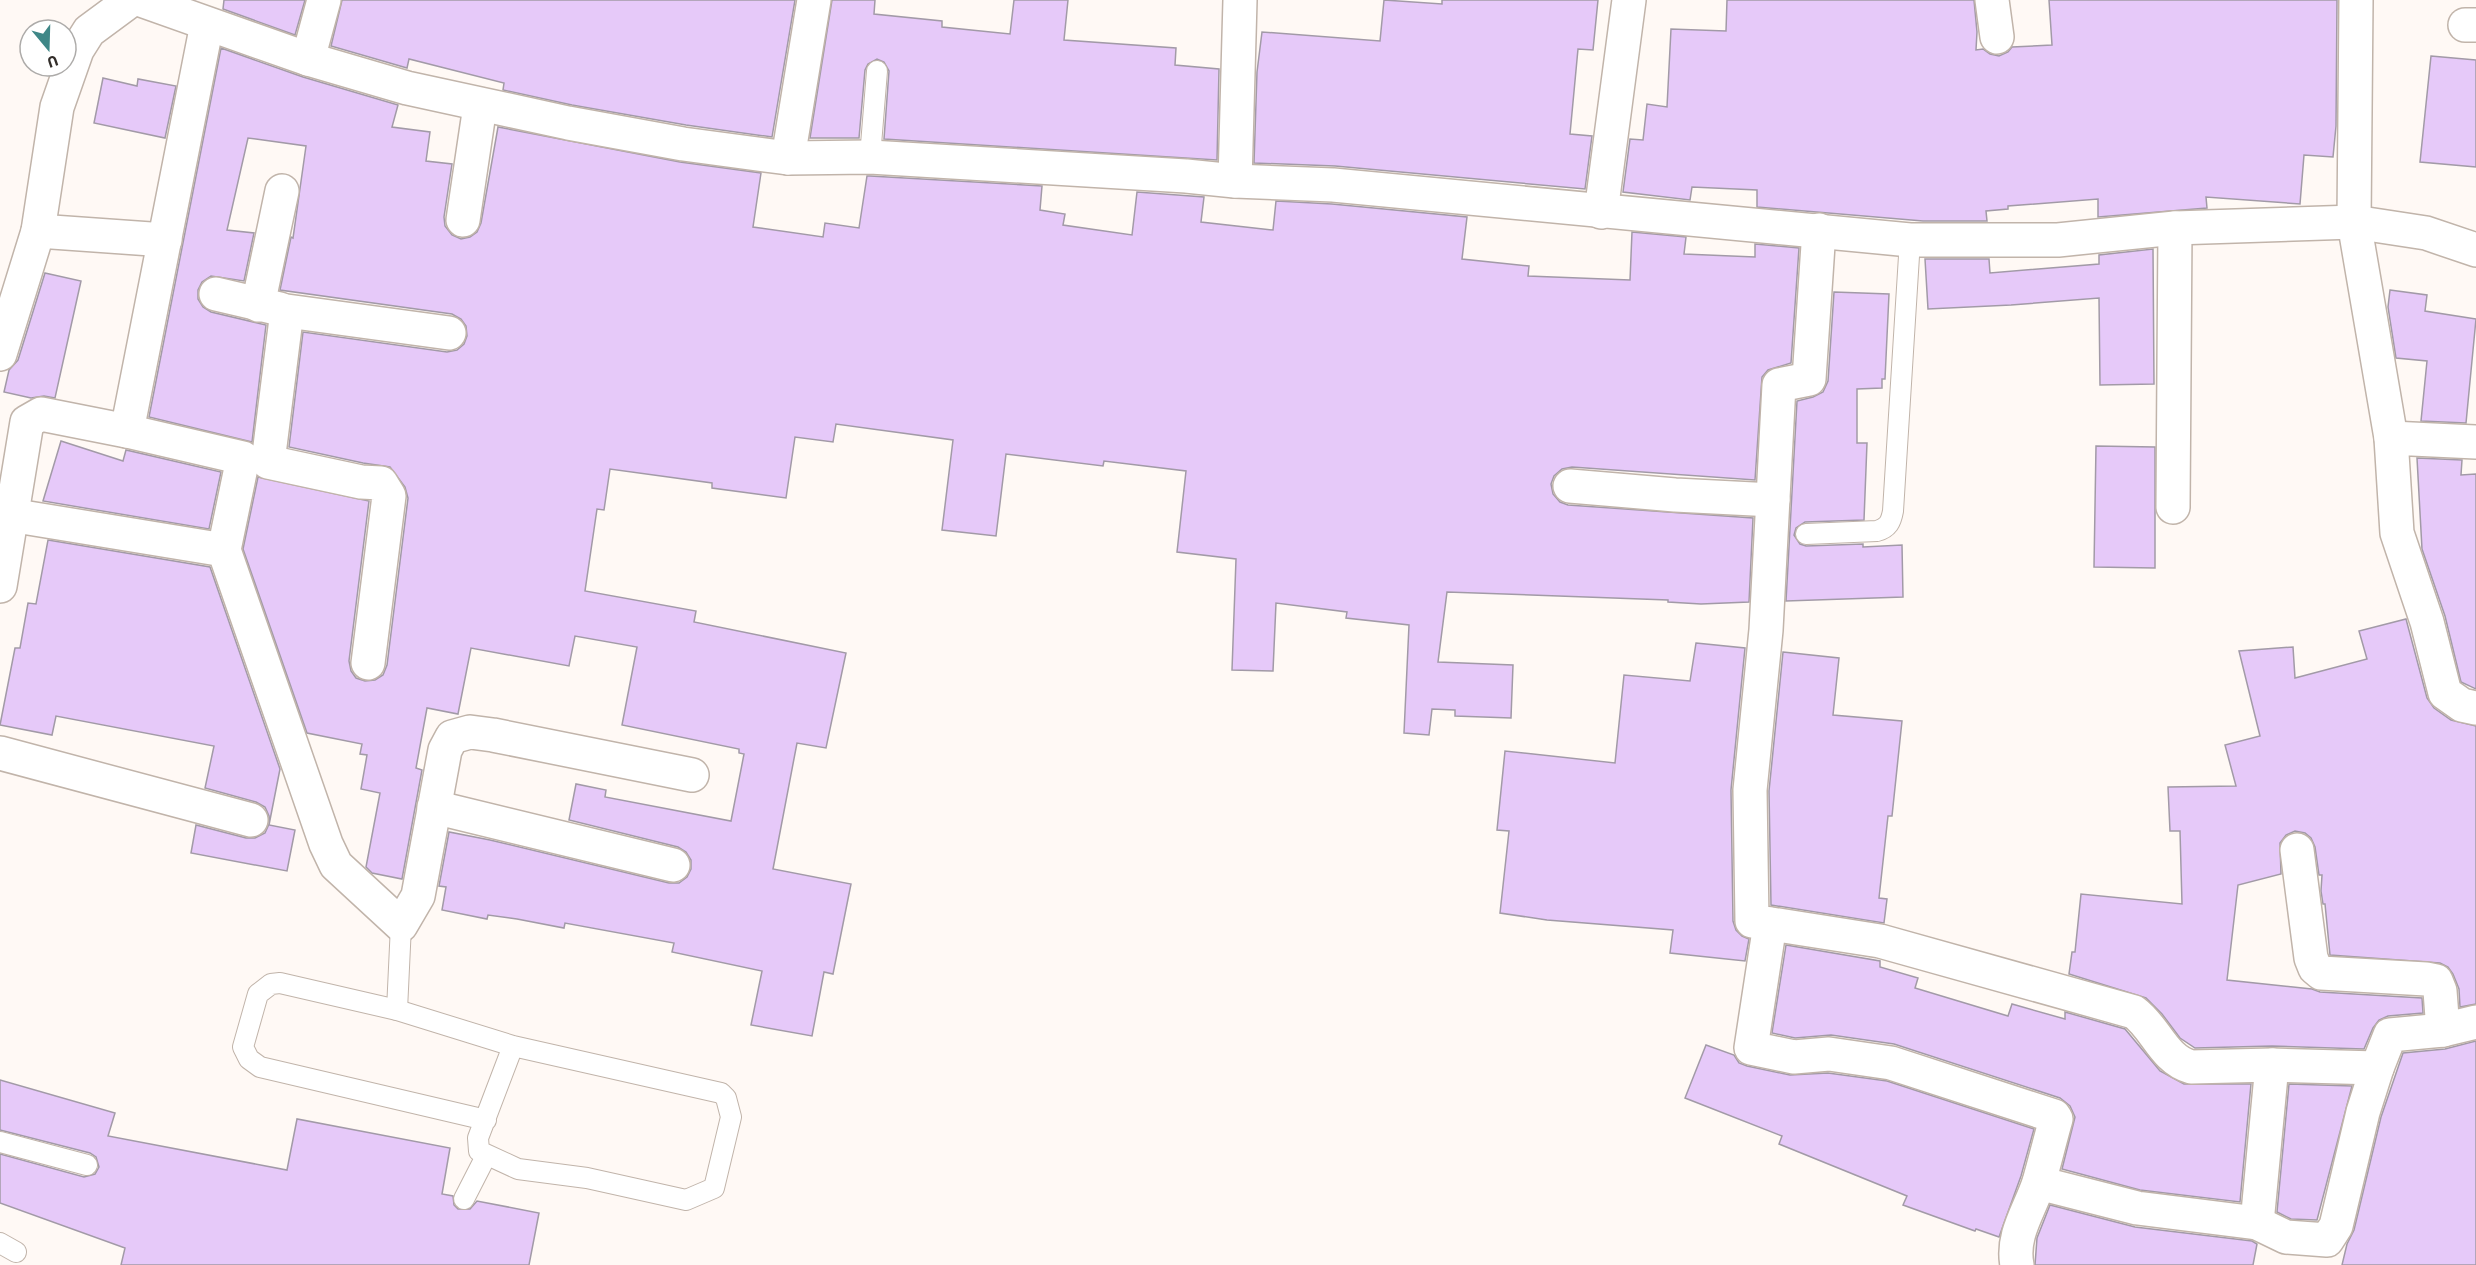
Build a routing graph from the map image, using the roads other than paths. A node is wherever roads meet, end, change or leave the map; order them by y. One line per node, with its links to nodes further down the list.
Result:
1 (131, 0): 23 (street)
2 (141, 0): 9 (street)
3 (324, 0): 11 (street)
4 (814, 0): 15 (street)
5 (1240, 0): 16 (street)
6 (1629, 0): 18 (street)
7 (1992, 0): 10 (street)
8 (2356, 0): 20 (street)
9 (207, 24): 11 (street); 24 (street)
10 (1997, 37)
11 (308, 59): 13 (street)
12 (877, 71): 14 (lane)
13 (480, 106): 15 (street); 19 (street)
14 (870, 157): 15 (street); 16 (street)
15 (788, 158)
16 (1235, 181): 18 (street)
17 (282, 191): 28 (street)
18 (1601, 212): 22 (street)
19 (463, 220)
20 (2354, 222): 21 (street); 26 (street); 32 (street)
21 (2175, 228): 25 (street); 37 (street)
22 (1819, 230): 25 (street); 36 (street)
23 (38, 231): 24 (street); 30 (street)
24 (165, 240): 31 (street)
25 (1910, 240): 39 (lane)
26 (2476, 250)
27 (216, 294): 28 (street)
28 (273, 308): 29 (street); 34 (street)
29 (449, 333)
30 (0, 354)
31 (127, 431): 34 (street); 38 (street)
32 (2391, 438): 33 (street); 43 (street)
33 (2476, 442)
34 (256, 460): 40 (street); 42 (street)
35 (1570, 486): 36 (street)
36 (1773, 500): 50 (street)
37 (2173, 507)
38 (10, 515): 40 (street); 41 (street)
39 (1806, 534)
40 (224, 550): 51 (street)
41 (0, 586)
42 (368, 663)
43 (2476, 708)
44 (0, 753): 47 (street)
45 (692, 775): 46 (street)
46 (434, 807): 49 (street); 51 (street)
47 (251, 820)
48 (2297, 850): 54 (street)
49 (673, 865)
50 (1770, 924): 56 (street); 62 (street)
51 (401, 925): 52 (lane)
52 (397, 1010): 55 (lane); 58 (lane)
53 (2476, 1022): 54 (street)
54 (2443, 1030): 57 (street)
55 (513, 1046): 58 (lane); 60 (lane)
56 (2272, 1065): 57 (street); 64 (street)
57 (2377, 1068): 64 (street)
58 (486, 1120): 60 (lane)
59 (0, 1142): 61 (lane)
60 (486, 1156): 63 (lane)
61 (87, 1165)
62 (2039, 1183): 64 (street); 65 (street)
63 (464, 1199)
64 (2257, 1222)
65 (2017, 1265)

